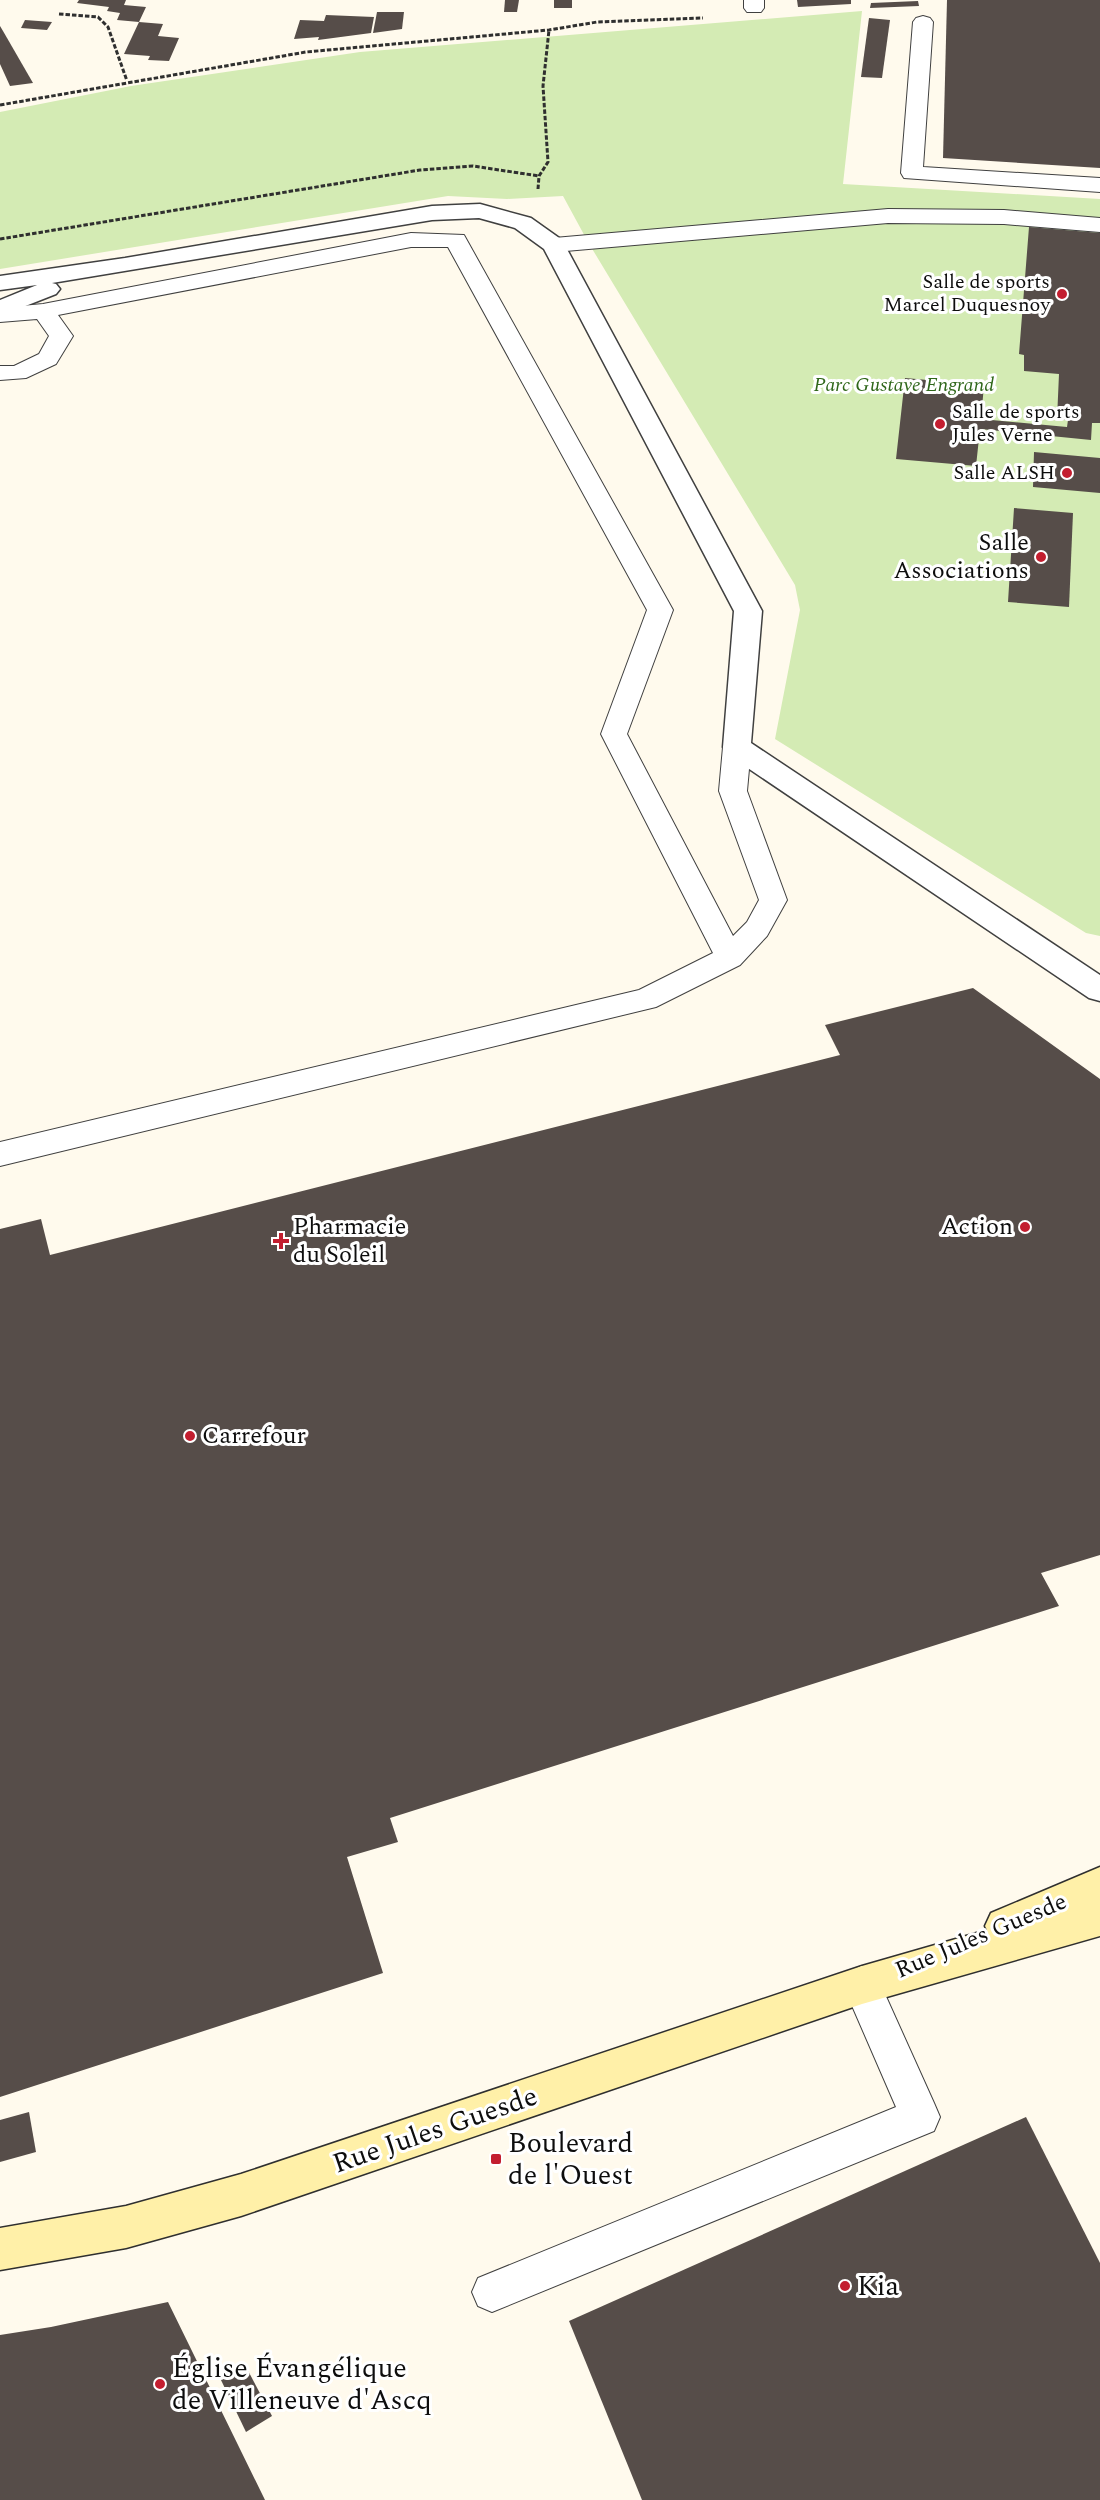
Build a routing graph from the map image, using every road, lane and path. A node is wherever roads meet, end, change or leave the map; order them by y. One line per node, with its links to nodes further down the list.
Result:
1 (59, 14): 5 (path)
2 (704, 18): 4 (path)
3 (923, 22): 8 (lane)
4 (549, 30): 5 (path); 7 (path)
5 (127, 81): 6 (path)
6 (0, 105)
7 (539, 176): 9 (path); 11 (path)
8 (1100, 185)
9 (523, 223): 12 (street); 13 (street)
10 (1100, 225): 12 (lane)
11 (0, 239)
12 (554, 245): 19 (street)
13 (125, 265): 14 (street); 15 (street)
14 (0, 283)
15 (0, 309)
16 (43, 311): 17 (lane); 18 (lane); 20 (lane)
17 (0, 315)
18 (0, 373)
19 (737, 747): 20 (lane); 21 (street)
20 (730, 957): 22 (lane)
21 (1100, 990)
22 (0, 1154)
23 (1100, 1886): 25 (street, Rue Jules Guesde)
24 (1100, 1917): 25 (street, Rue Jules Guesde)
25 (862, 1985): 26 (street, Rue Jules Guesde); 27 (lane)
26 (0, 2249)
27 (492, 2292)

